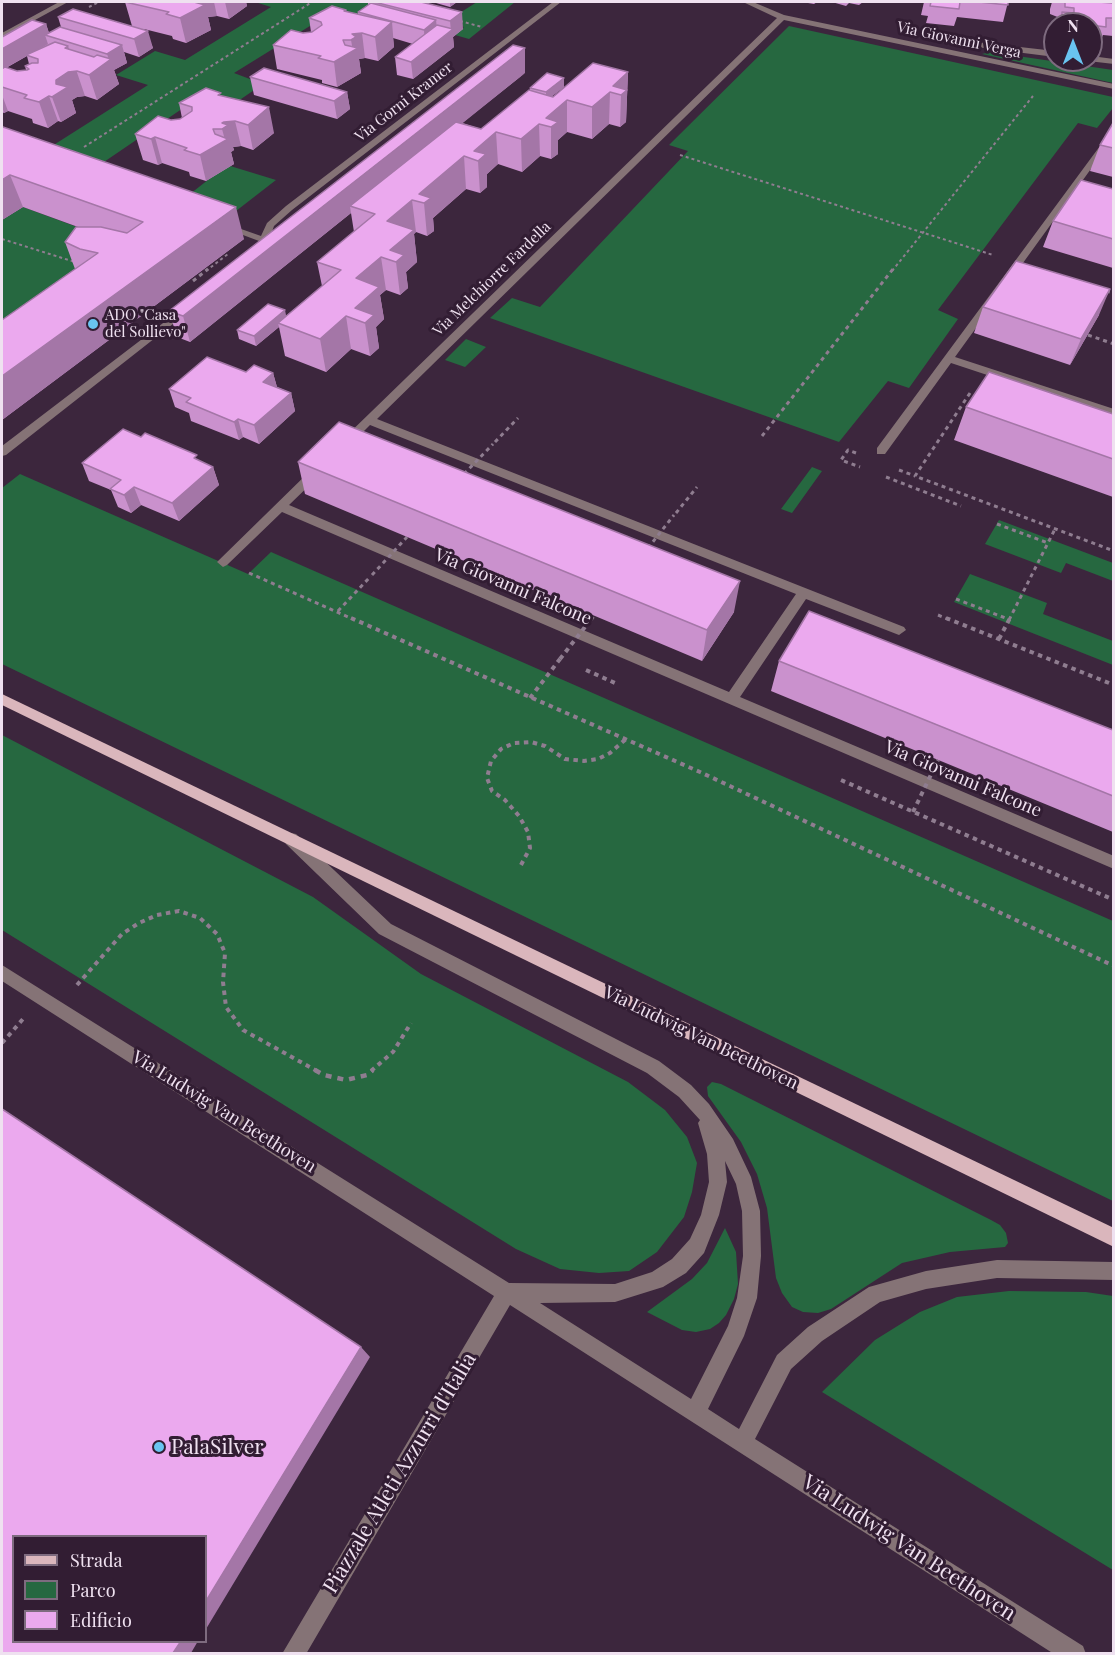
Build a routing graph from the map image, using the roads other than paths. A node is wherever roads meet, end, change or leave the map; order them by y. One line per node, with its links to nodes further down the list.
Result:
1 (64, 2): 6 (street)
2 (557, 2): 11 (street, Via Gorni Kramer)
3 (747, 2): 4 (street, Via Giovanni Verga)
4 (782, 17): 5 (street, Via Giovanni Verga); 16 (street, Via Melchiorre Fardella)
5 (834, 27): 7 (street, Via Giovanni Verga); 8 (street, Via Giovanni Verga)
6 (2, 36)
7 (1043, 53)
8 (1113, 87)
9 (1113, 130): 14 (street)
10 (209, 221): 11 (street)
11 (264, 240): 12 (street)
12 (244, 264)
13 (197, 300): 19 (street)
14 (948, 358): 15 (street); 18 (street)
15 (1113, 413)
16 (369, 420): 17 (street, Via Melchiorre Fardella); 23 (street)
17 (337, 451)
18 (881, 451)
19 (2, 452)
20 (321, 467): 21 (street)
21 (280, 507): 22 (street); 26 (street, Via Giovanni Falcone)
22 (224, 562)
23 (804, 592): 24 (street); 26 (street)
24 (899, 630)
25 (2, 699): 27 (main road, Via Ludwig Van Beethoven)
26 (731, 700): 28 (street, Via Giovanni Falcone)
27 (288, 837): 30 (street, Via Ludwig Van Beethoven); 31 (main road, Via Ludwig Van Beethoven)
28 (1113, 863)
29 (2, 972): 33 (street, Via Ludwig Van Beethoven)
30 (703, 1110): 33 (street, Via Ludwig Van Beethoven); 34 (street, Via Ludwig Van Beethoven)
31 (1113, 1238)
32 (1113, 1271): 35 (street)
33 (507, 1292): 34 (street, Via Ludwig Van Beethoven); 36 (street, Piazzale Atleti Azzurri d'Italia)
34 (696, 1411): 35 (street, Via Ludwig Van Beethoven)
35 (743, 1442): 37 (street, Via Ludwig Van Beethoven)
36 (293, 1653)
37 (1075, 1653)

